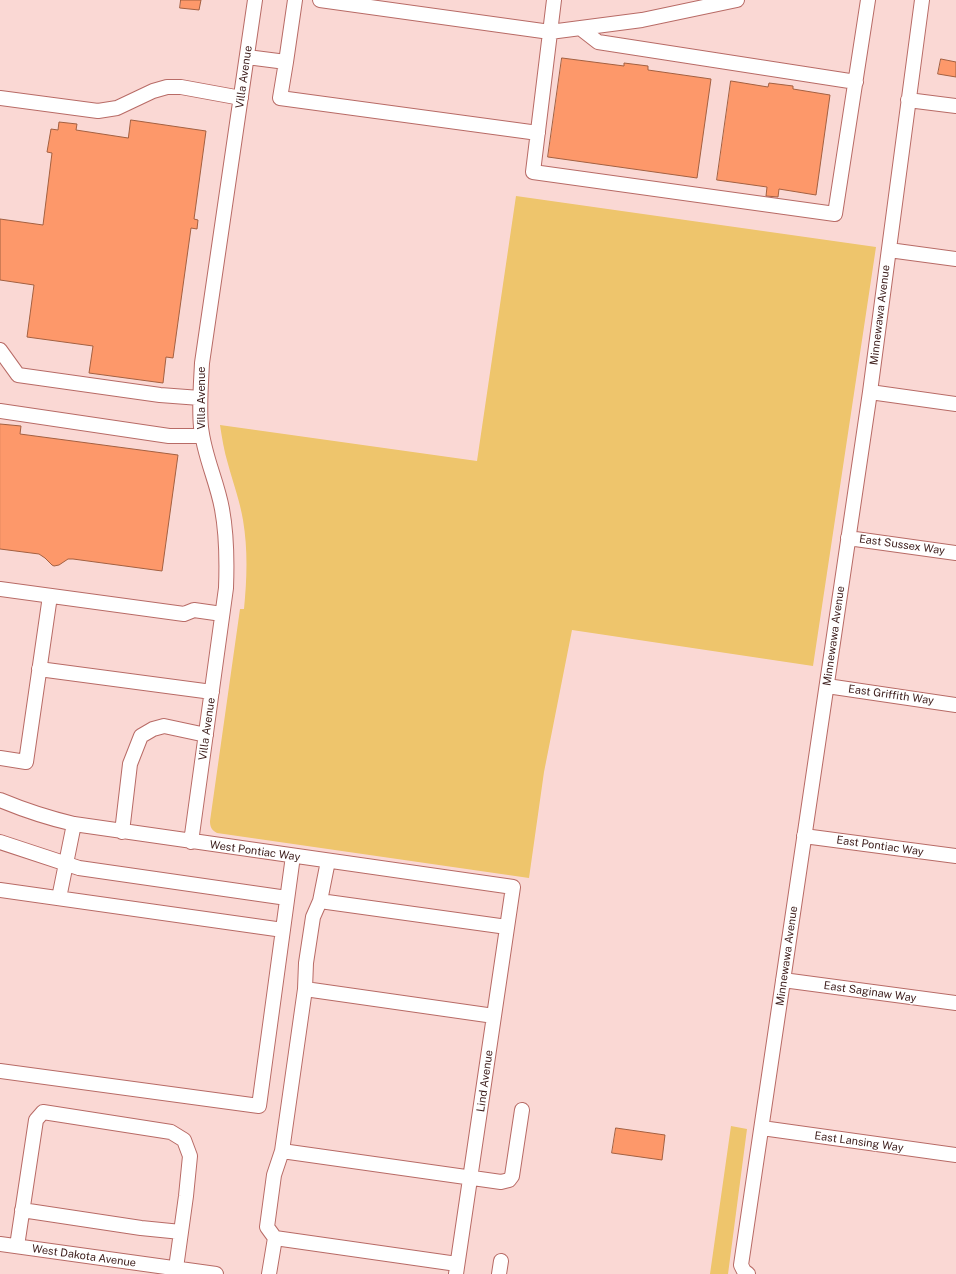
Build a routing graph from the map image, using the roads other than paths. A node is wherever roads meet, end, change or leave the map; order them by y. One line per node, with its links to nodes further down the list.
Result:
1 (255, 0): 10 (street, Villa Avenue)
2 (295, 0): 11 (street)
3 (320, 0): 9 (street)
4 (554, 0): 9 (street)
5 (737, 0): 8 (street)
6 (868, 0): 12 (street)
7 (922, 0): 15 (street, Minnewawa Avenue)
8 (580, 28): 9 (street); 12 (street)
9 (550, 32): 17 (street)
10 (247, 57): 11 (street); 14 (street, Villa Avenue)
11 (286, 62): 17 (street)
12 (856, 82): 17 (street)
13 (0, 98): 14 (street)
14 (241, 98): 22 (street, Villa Avenue)
15 (908, 100): 16 (street); 18 (street, Minnewawa Avenue)
16 (956, 106)
17 (538, 133)
18 (889, 250): 19 (street); 21 (street, Minnewawa Avenue)
19 (956, 259)
20 (0, 350): 22 (street)
21 (870, 392): 23 (street); 26 (street, Minnewawa Avenue)
22 (200, 398): 25 (street, Villa Avenue)
23 (956, 404)
24 (0, 411): 25 (street)
25 (202, 436): 30 (street, Villa Avenue)
26 (848, 538): 27 (street, East Sussex Way); 32 (street, Minnewawa Avenue)
27 (956, 553)
28 (0, 589): 29 (street)
29 (50, 596): 30 (street); 31 (street)
30 (222, 614): 33 (street, Villa Avenue)
31 (39, 669): 33 (street); 36 (street)
32 (826, 686): 34 (street, East Griffith Way); 40 (street, Minnewawa Avenue)
33 (212, 692): 35 (street, Villa Avenue)
34 (956, 705)
35 (206, 735): 39 (street); 42 (street, Villa Avenue)
36 (0, 758)
37 (0, 800): 38 (street, West Pontiac Way)
38 (74, 824): 39 (street, West Pontiac Way); 46 (street)
39 (122, 832): 42 (street, West Pontiac Way)
40 (804, 836): 44 (street, East Pontiac Way); 54 (street, Minnewawa Avenue)
41 (0, 842): 46 (street)
42 (191, 842): 43 (street, West Pontiac Way)
43 (293, 856): 45 (street, West Pontiac Way); 50 (street)
44 (956, 856)
45 (328, 861): 47 (street, West Pontiac Way); 51 (street)
46 (66, 864): 49 (street); 50 (street)
47 (513, 887): 52 (street, Lind Avenue)
48 (0, 890): 49 (street)
49 (60, 898): 53 (street)
50 (287, 898): 53 (street)
51 (320, 901): 52 (street); 55 (street)
52 (507, 927): 57 (street, Lind Avenue)
53 (283, 930): 58 (street)
54 (783, 980): 56 (street, East Saginaw Way); 60 (street, Minnewawa Avenue)
55 (305, 989): 57 (street); 61 (street)
56 (956, 1003)
57 (494, 1016): 63 (street, Lind Avenue)
58 (0, 1071)
59 (522, 1110): 63 (street)
60 (762, 1128): 62 (street, East Lansing Way); 71 (street, Minnewawa Avenue)
61 (282, 1151): 63 (street); 66 (street)
62 (956, 1155)
63 (470, 1178): 70 (street, Lind Avenue)
64 (22, 1210): 65 (street); 65 (street); 68 (street)
65 (181, 1232): 69 (street)
66 (275, 1238): 70 (street); 73 (street)
67 (0, 1244): 68 (street, West Dakota Avenue)
68 (17, 1246): 69 (street, West Dakota Avenue)
69 (176, 1268): 72 (street, West Dakota Avenue)
70 (457, 1269)
71 (746, 1272)
72 (216, 1274)
73 (269, 1274)

